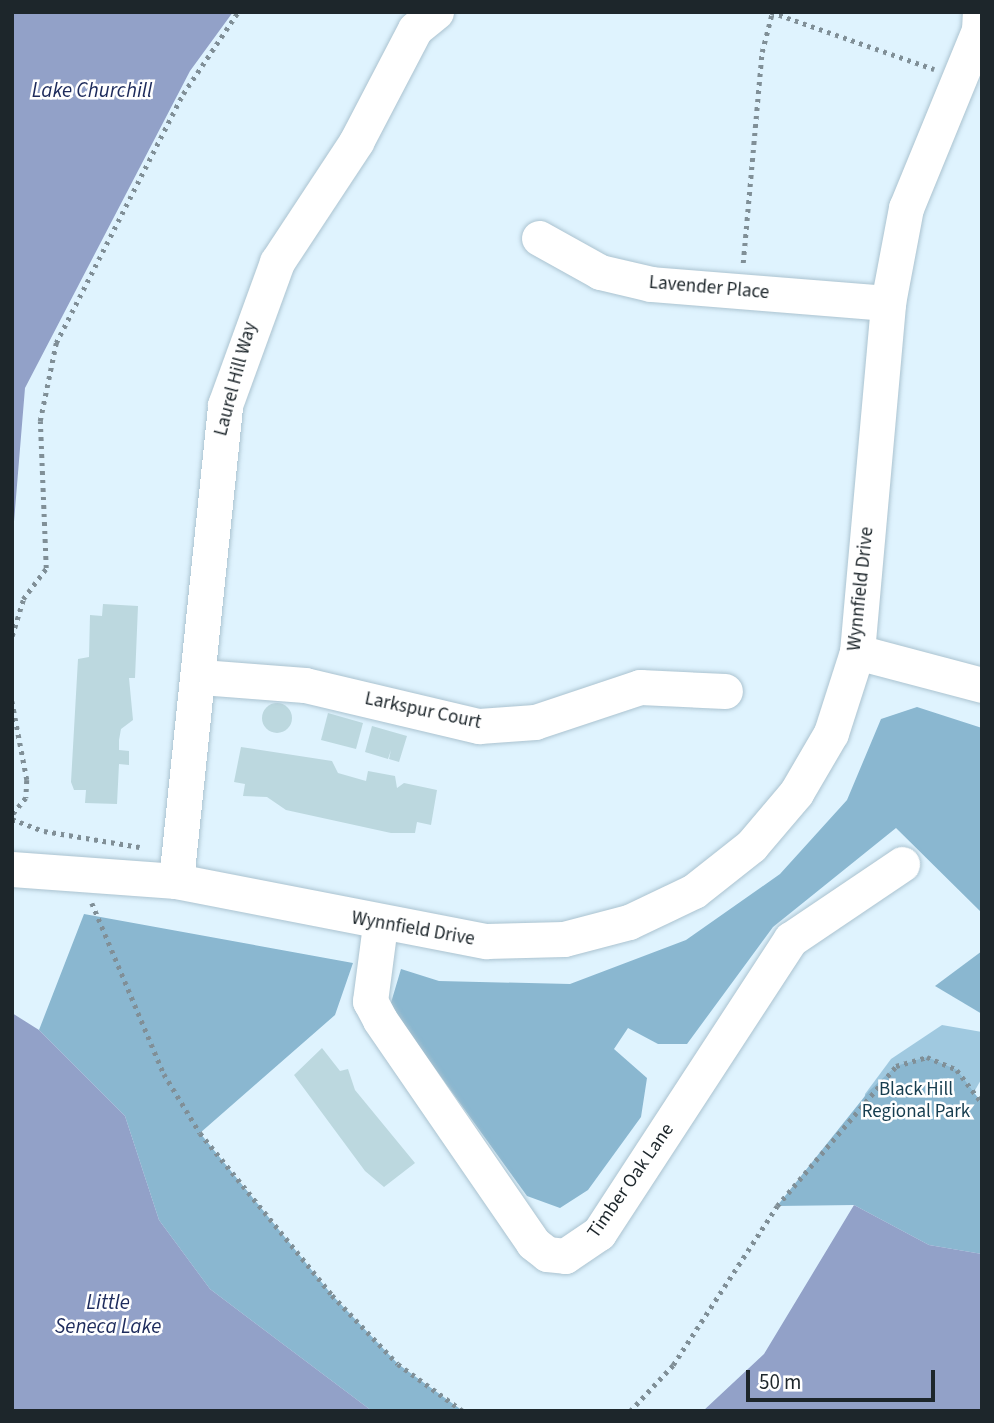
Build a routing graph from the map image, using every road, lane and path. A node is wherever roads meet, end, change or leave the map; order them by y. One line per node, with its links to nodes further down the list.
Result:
1 (238, 12): 9 (path)
2 (436, 12): 11 (street, Laurel Hill Way)
3 (772, 12): 5 (path); 7 (path)
4 (981, 12): 8 (street, Wynnfield Drive)
5 (938, 70)
6 (539, 238): 7 (street, Lavender Place)
7 (740, 292): 8 (street, Lavender Place)
8 (888, 303): 10 (street, Wynnfield Drive)
9 (12, 636)
10 (857, 652): 12 (street); 20 (street, Wynnfield Drive)
11 (201, 677): 13 (street, Larkspur Court); 17 (street, Laurel Hill Way)
12 (982, 685)
13 (725, 691)
14 (12, 701): 15 (path)
15 (12, 817): 17 (path)
16 (902, 864): 20 (street, Timber Oak Lane)
17 (178, 867): 19 (street, Wynnfield Drive); 20 (street, Wynnfield Drive)
18 (12, 869): 19 (street, Wynnfield Drive)
19 (78, 872): 22 (path)
20 (380, 925)
21 (982, 1102): 23 (path)
22 (463, 1411)
23 (630, 1411)

